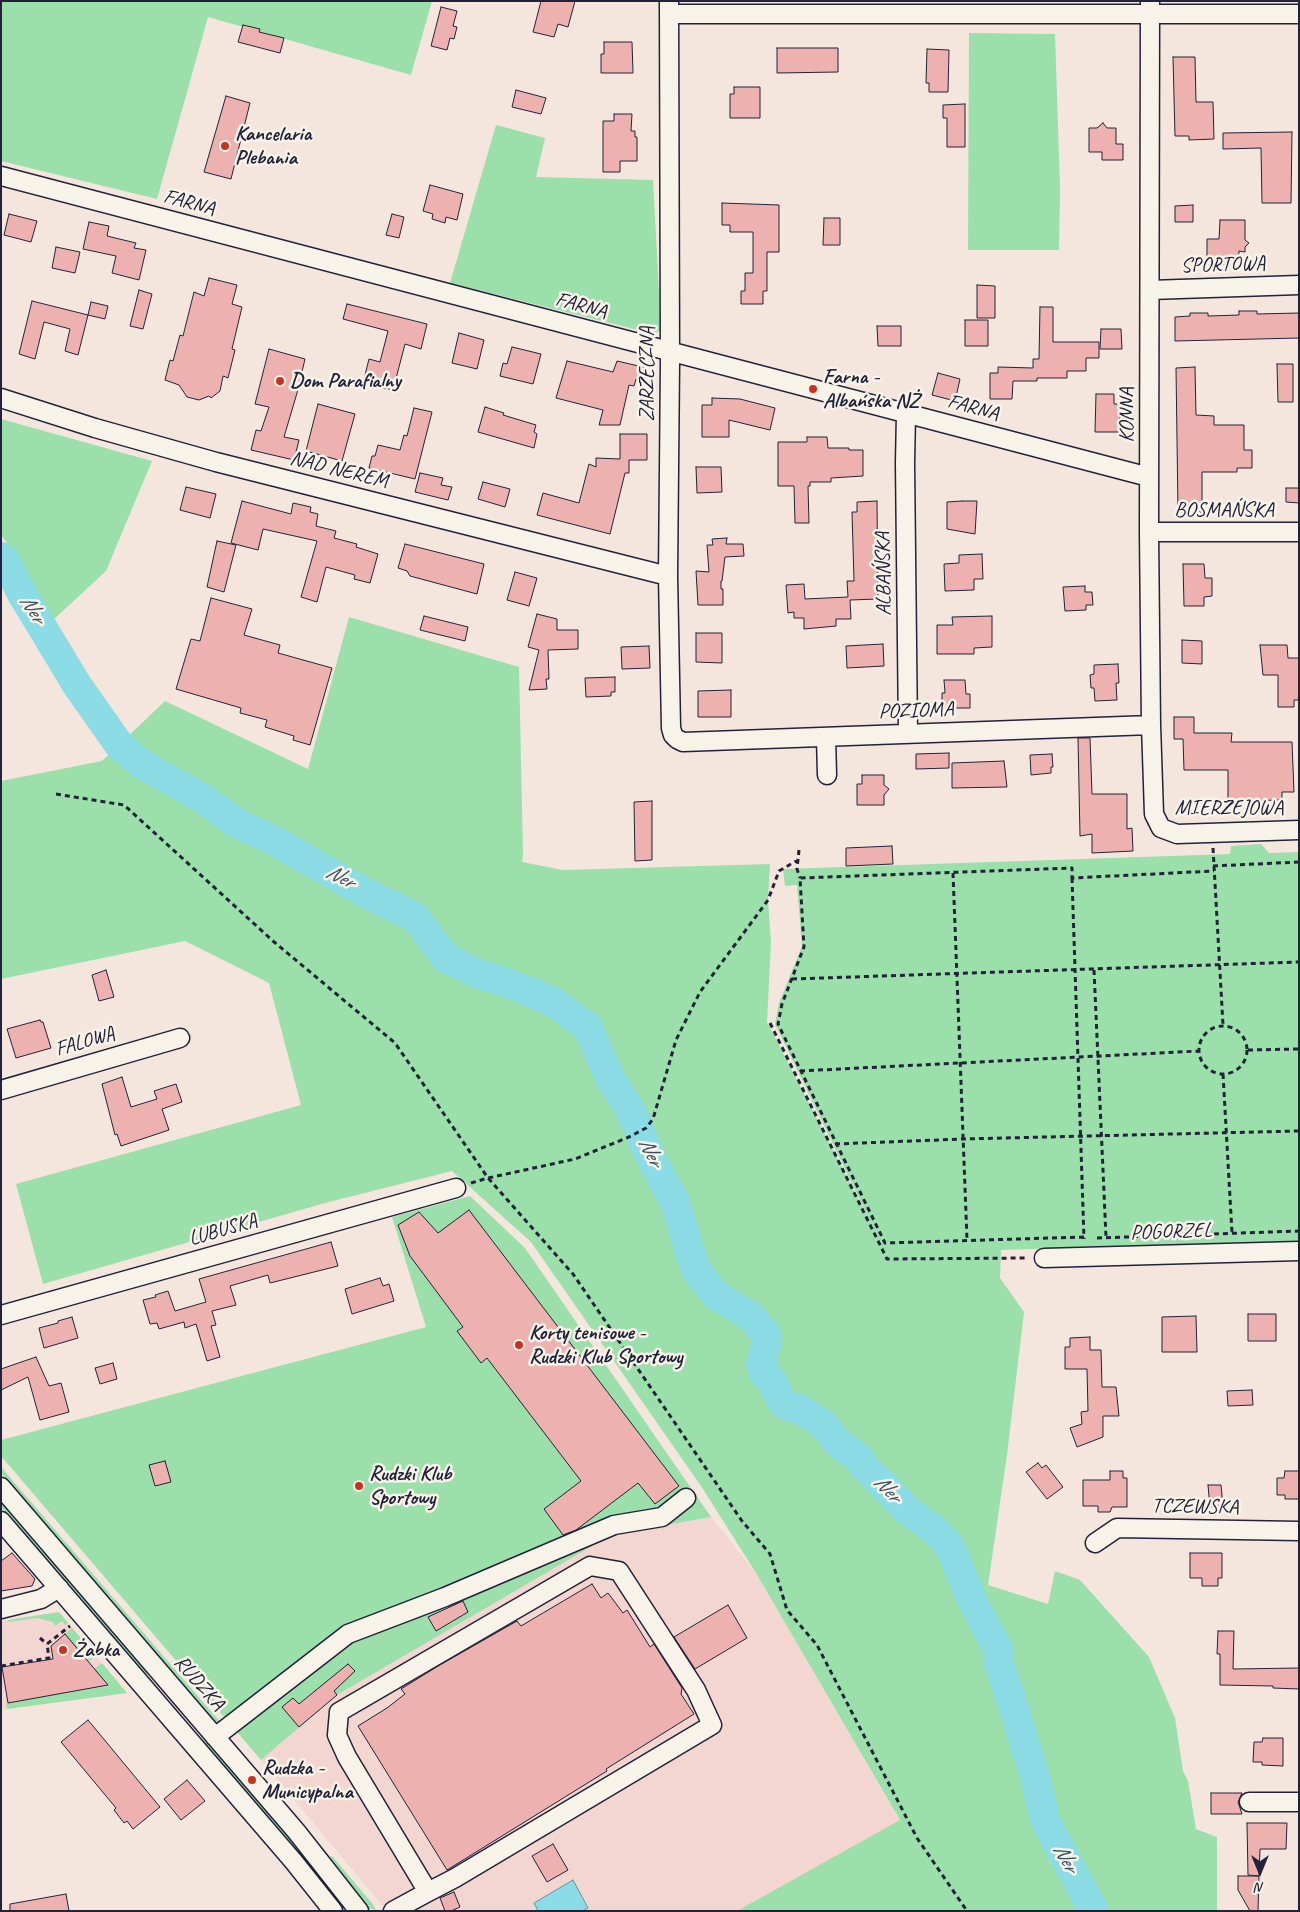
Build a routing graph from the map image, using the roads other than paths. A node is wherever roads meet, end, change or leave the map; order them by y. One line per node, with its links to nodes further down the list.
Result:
1 (669, 8): 2 (street); 7 (street, ZARZECZNA)
2 (1150, 8): 3 (street); 6 (street, KONNA)
3 (1299, 14)
4 (1, 176): 7 (street, FARNA)
5 (1299, 285): 6 (street, SPORTOWA)
6 (1150, 290): 10 (street, KONNA)
7 (670, 352): 9 (street, FARNA); 13 (street, ZARZECZNA)
8 (1, 398): 13 (street, NAD NEREM)
9 (906, 414): 10 (street, FARNA); 15 (street, ALBAŃSKA)
10 (1149, 477): 11 (street, KONNA)
11 (1149, 532): 12 (street, BOSMAŃSKA); 14 (street, KONNA)
12 (1299, 532)
13 (668, 576): 17 (street, ZARZECZNA)
14 (1150, 725): 15 (street, POZIOMA); 19 (street, KONNA)
15 (908, 734): 16 (street, POZIOMA)
16 (826, 737): 17 (street, POZIOMA); 18 (street)
17 (683, 742)
18 (827, 775)
19 (1161, 828): 20 (street, MIERZEJOWA)
20 (1299, 830)
21 (180, 1038): 22 (street, FALOWA)
22 (1, 1090)
23 (456, 1188): 26 (street, LUBUSKA)
24 (1299, 1251): 25 (street, POGORZEL)
25 (1044, 1258)
26 (1, 1315)
27 (1, 1488): 34 (street, RUDZKA)
28 (686, 1498): 36 (street)
29 (1, 1520): 32 (street)
30 (1299, 1531): 31 (street, TCZEWSKA)
31 (1095, 1543)
32 (59, 1588): 33 (street); 35 (street)
33 (1, 1609)
34 (180, 1696): 35 (street); 36 (street, RUDZKA)
35 (163, 1709): 41 (street)
36 (215, 1737): 40 (street, RUDZKA)
37 (1249, 1802): 38 (street)
38 (1299, 1802)
39 (428, 1892): 39 (street); 42 (street)
40 (354, 1904): 41 (street)
41 (331, 1910)
42 (392, 1911)

